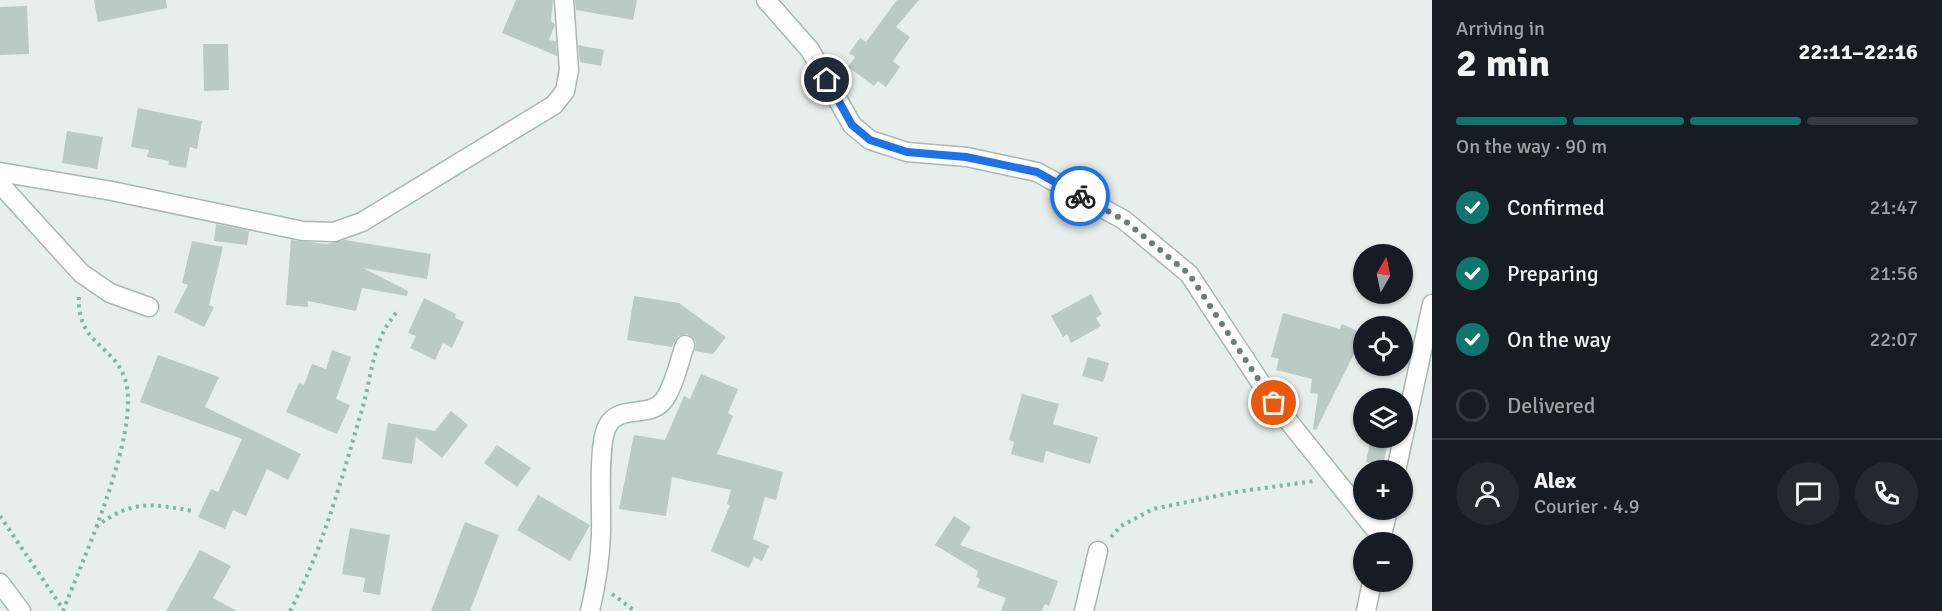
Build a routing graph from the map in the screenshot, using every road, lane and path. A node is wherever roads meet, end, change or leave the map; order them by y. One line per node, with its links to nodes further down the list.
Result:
1 (564, 0): 3 (street)
2 (766, 0): 11 (street)
3 (0, 172)
4 (0, 184): 5 (street)
5 (81, 273): 7 (street); 14 (path)
6 (1432, 304): 10 (street)
7 (149, 308)
8 (398, 311): 22 (path)
9 (685, 345): 18 (street)
10 (1398, 460)
11 (1332, 479): 15 (street); 16 (path)
12 (193, 511): 14 (path)
13 (0, 516): 20 (path)
14 (95, 528): 20 (path)
15 (1375, 532)
16 (1098, 551): 25 (street)
17 (0, 583): 21 (street)
18 (596, 583): 23 (street); 24 (path)
19 (1370, 592): 26 (street)
20 (63, 610)
21 (21, 611)
22 (290, 611)
23 (590, 611)
24 (636, 611)
25 (1084, 611)
26 (1366, 611)

